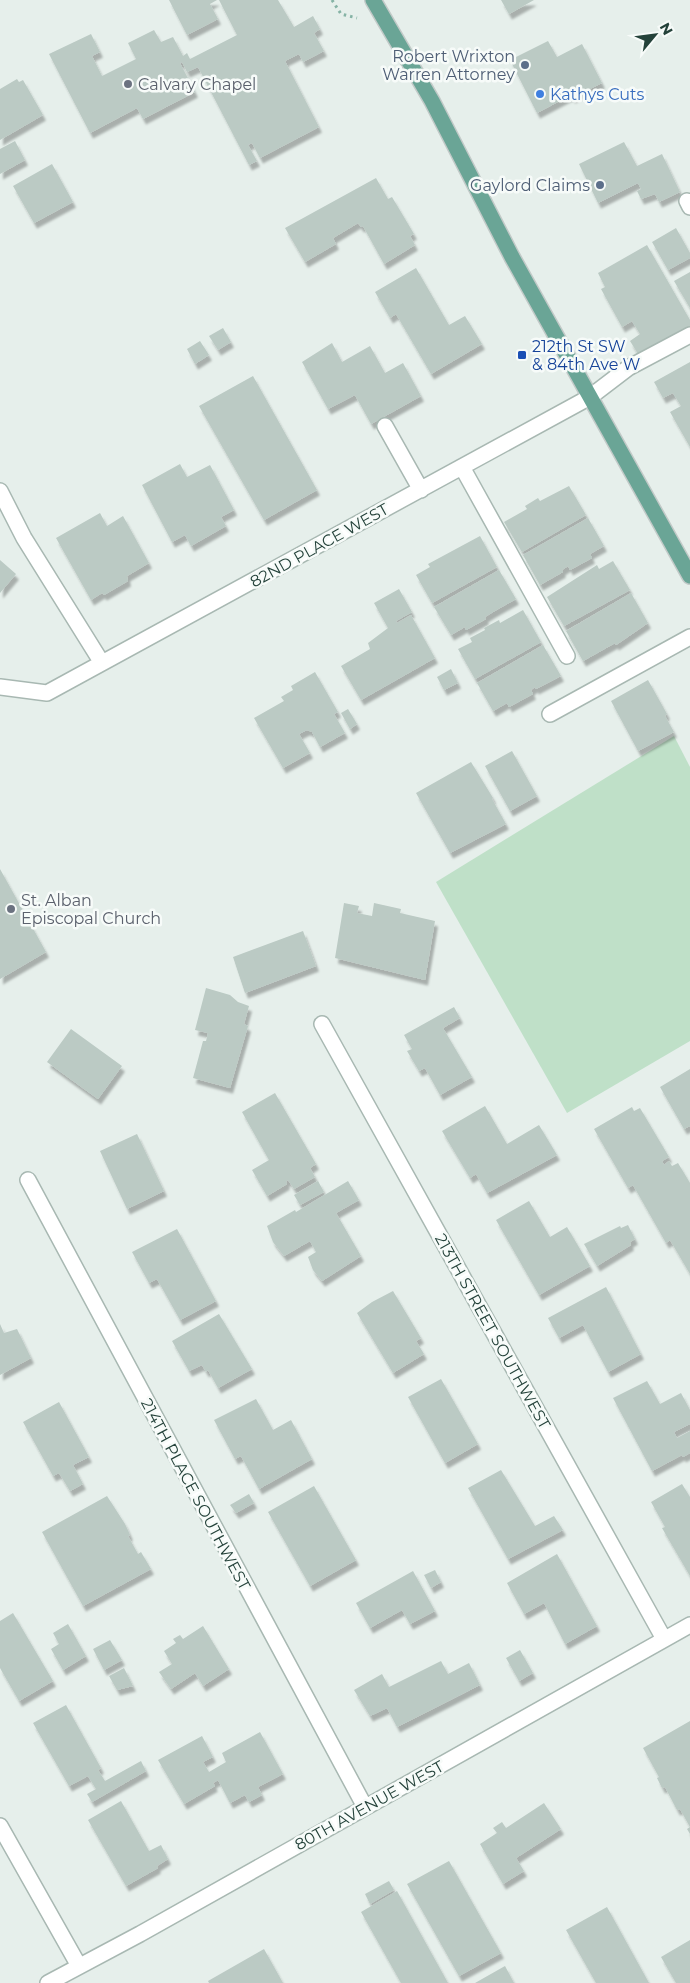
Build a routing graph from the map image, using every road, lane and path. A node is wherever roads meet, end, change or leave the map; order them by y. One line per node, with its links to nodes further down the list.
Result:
1 (332, 0): 3 (path)
2 (374, 1): 5 (main road)
3 (341, 14)
4 (690, 335): 5 (street, 82ND PLACE WEST)
5 (590, 397): 7 (street, 82ND PLACE WEST); 10 (main road)
6 (385, 426): 8 (street)
7 (462, 467): 8 (street, 82ND PLACE WEST); 12 (street)
8 (420, 490): 13 (street, 82ND PLACE WEST)
9 (0, 491): 13 (street)
10 (690, 576)
11 (690, 637): 15 (street)
12 (567, 656)
13 (102, 663): 14 (street, 82ND PLACE WEST)
14 (0, 687)
15 (550, 714)
16 (322, 1024): 19 (street, 213TH STREET SOUTHWEST)
17 (28, 1180): 20 (street, 214TH PLACE SOUTHWEST)
18 (690, 1625): 19 (street, 80TH AVENUE WEST)
19 (664, 1639): 20 (street, 80TH AVENUE WEST)
20 (365, 1807): 22 (street, 80TH AVENUE WEST)
21 (0, 1826): 22 (street)
22 (79, 1966): 23 (street, 80TH AVENUE WEST)
23 (48, 1983)

